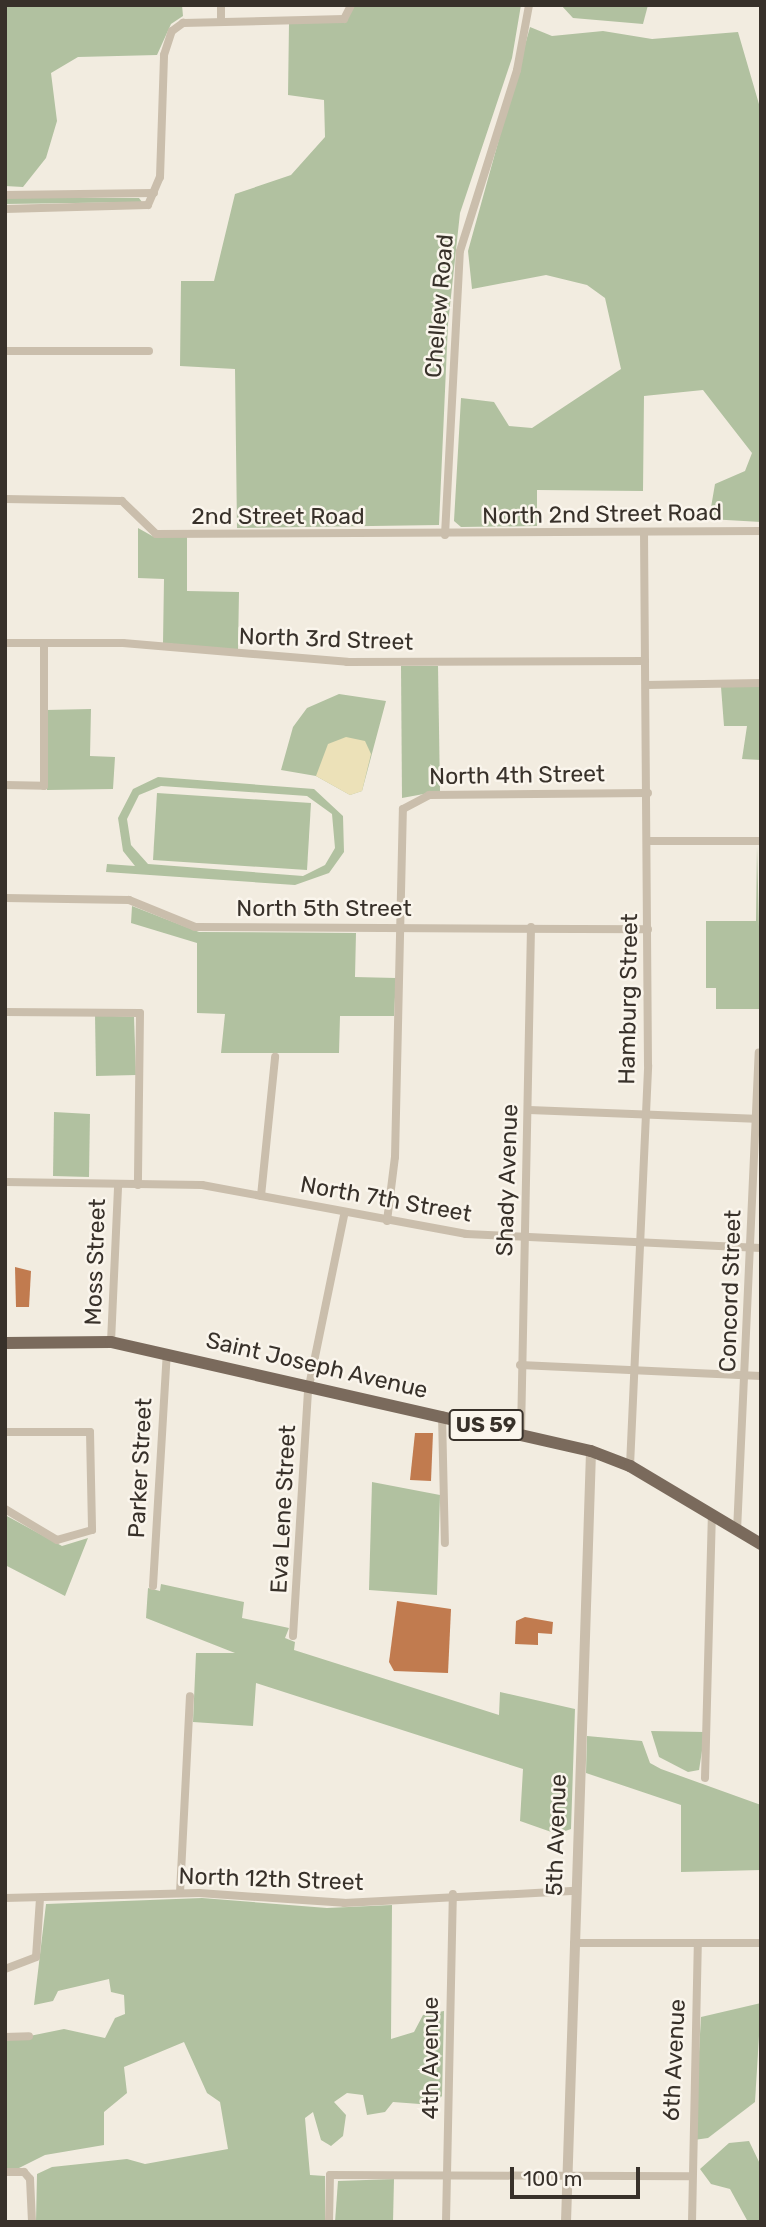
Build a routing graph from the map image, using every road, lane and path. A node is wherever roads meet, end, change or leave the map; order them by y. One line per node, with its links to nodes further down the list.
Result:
1 (221, 5): 4 (street)
2 (351, 5): 4 (street)
3 (529, 5): 13 (street, Chellew Road)
4 (221, 20): 5 (street)
5 (155, 193): 6 (street); 7 (street)
6 (5, 195)
7 (5, 209)
8 (5, 351): 9 (street)
9 (149, 351)
10 (5, 499): 13 (street, 2nd Street Road)
11 (761, 531): 12 (street, North 2nd Street Road)
12 (645, 533): 13 (street, North 2nd Street Road); 16 (street, Hamburg Street)
13 (445, 536)
14 (5, 643): 15 (street, North 3rd Street)
15 (44, 643): 16 (street, North 3rd Street); 19 (street)
16 (645, 661): 18 (street, Hamburg Street)
17 (761, 684): 18 (street)
18 (646, 685): 20 (street, Hamburg Street)
19 (5, 785)
20 (648, 793): 21 (street, Hamburg Street); 24 (street, North 4th Street)
21 (648, 841): 22 (street); 26 (street, Hamburg Street)
22 (761, 841)
23 (5, 898): 24 (street, North 5th Street)
24 (402, 927): 25 (street, North 5th Street); 38 (street, North 4th Street)
25 (531, 927): 26 (street, North 5th Street); 30 (street, Shady Avenue)
26 (648, 929): 31 (street, Hamburg Street)
27 (5, 1012): 35 (street)
28 (759, 1053): 32 (street, Concord Street)
29 (275, 1056): 36 (street)
30 (529, 1110): 31 (street); 39 (street, Shady Avenue)
31 (645, 1115): 32 (street); 40 (street, Hamburg Street)
32 (758, 1119): 41 (street, Concord Street)
33 (5, 1182): 34 (street, North 7th Street)
34 (118, 1185): 35 (street, North 7th Street); 43 (street, Moss Street)
35 (138, 1185): 36 (street, North 7th Street)
36 (261, 1196): 37 (street, North 7th Street)
37 (344, 1215): 38 (street, North 7th Street); 50 (street, Eva Lene Street)
38 (387, 1221): 39 (street, North 7th Street)
39 (524, 1237): 40 (street, North 7th Street); 46 (street, Shady Avenue)
40 (639, 1242): 41 (street, North 7th Street); 47 (street, Hamburg Street)
41 (751, 1248): 42 (street, North 7th Street); 48 (street, Concord Street)
42 (761, 1248)
43 (111, 1342): 44 (main road, Saint Joseph Avenue / US 59); 45 (main road, Saint Joseph Avenue / US 59)
44 (5, 1343)
45 (167, 1353): 50 (main road, Saint Joseph Avenue / US 59); 61 (street, Parker Street)
46 (520, 1366): 47 (street); 53 (street, Shady Avenue)
47 (634, 1370): 48 (street); 55 (street, Hamburg Street)
48 (746, 1375): 49 (street); 58 (street, Concord Street)
49 (761, 1376)
50 (309, 1384): 51 (main road, Saint Joseph Avenue / US 59); 62 (street, Eva Lene Street)
51 (442, 1415): 53 (main road, Saint Joseph Avenue / US 59); 59 (street)
52 (5, 1432): 56 (street)
53 (521, 1434): 54 (main road, Saint Joseph Avenue / US 59)
54 (591, 1451): 55 (main road, Saint Joseph Avenue / US 59); 65 (street, 5th Avenue)
55 (630, 1466): 57 (main road, Saint Joseph Avenue / US 59)
56 (5, 1509)
57 (712, 1516): 58 (main road, Saint Joseph Avenue / US 59); 64 (street)
58 (737, 1531): 60 (main road, Saint Joseph Avenue / US 59)
59 (446, 1543)
60 (761, 1544)
61 (153, 1586)
62 (293, 1636)
63 (190, 1696): 66 (street)
64 (705, 1778)
65 (576, 1891): 67 (street, North 12th Street); 71 (street, 5th Avenue)
66 (180, 1893): 67 (street, North 12th Street); 69 (street, North 12th Street)
67 (453, 1894): 78 (street, 4th Avenue)
68 (5, 1898): 69 (street, North 12th Street)
69 (40, 1898): 73 (street)
70 (761, 1942): 72 (street)
71 (574, 1943): 72 (street); 77 (street, 5th Avenue)
72 (698, 1943): 79 (street, 6th Avenue)
73 (5, 1969)
74 (29, 2036): 75 (street)
75 (5, 2037)
76 (5, 2172): 80 (street)
77 (567, 2173): 78 (street); 79 (street); 83 (street, 5th Avenue)
78 (449, 2175): 81 (street); 82 (street, 4th Avenue)
79 (691, 2176): 84 (street, 6th Avenue)
80 (32, 2222)
81 (329, 2222)
82 (446, 2222)
83 (566, 2222)
84 (692, 2222)

